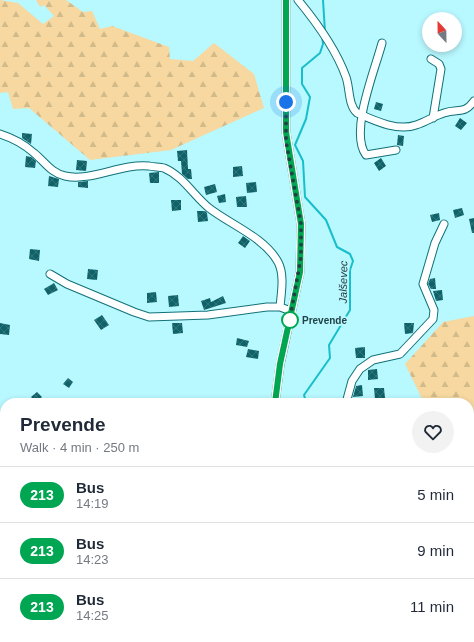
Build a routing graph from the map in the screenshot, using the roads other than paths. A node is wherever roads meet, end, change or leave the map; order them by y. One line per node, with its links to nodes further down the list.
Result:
1 (286, 0): 13 (street)
2 (298, 0): 6 (street)
3 (382, 43): 6 (street)
4 (431, 59): 7 (street)
5 (474, 101): 7 (street)
6 (362, 115): 7 (street); 9 (street)
7 (433, 118)
8 (0, 134): 12 (street)
9 (396, 150)
10 (444, 224): 15 (street)
11 (50, 274): 12 (street)
12 (280, 307): 13 (street)
13 (292, 311): 14 (street)
14 (276, 398)
15 (347, 398)

